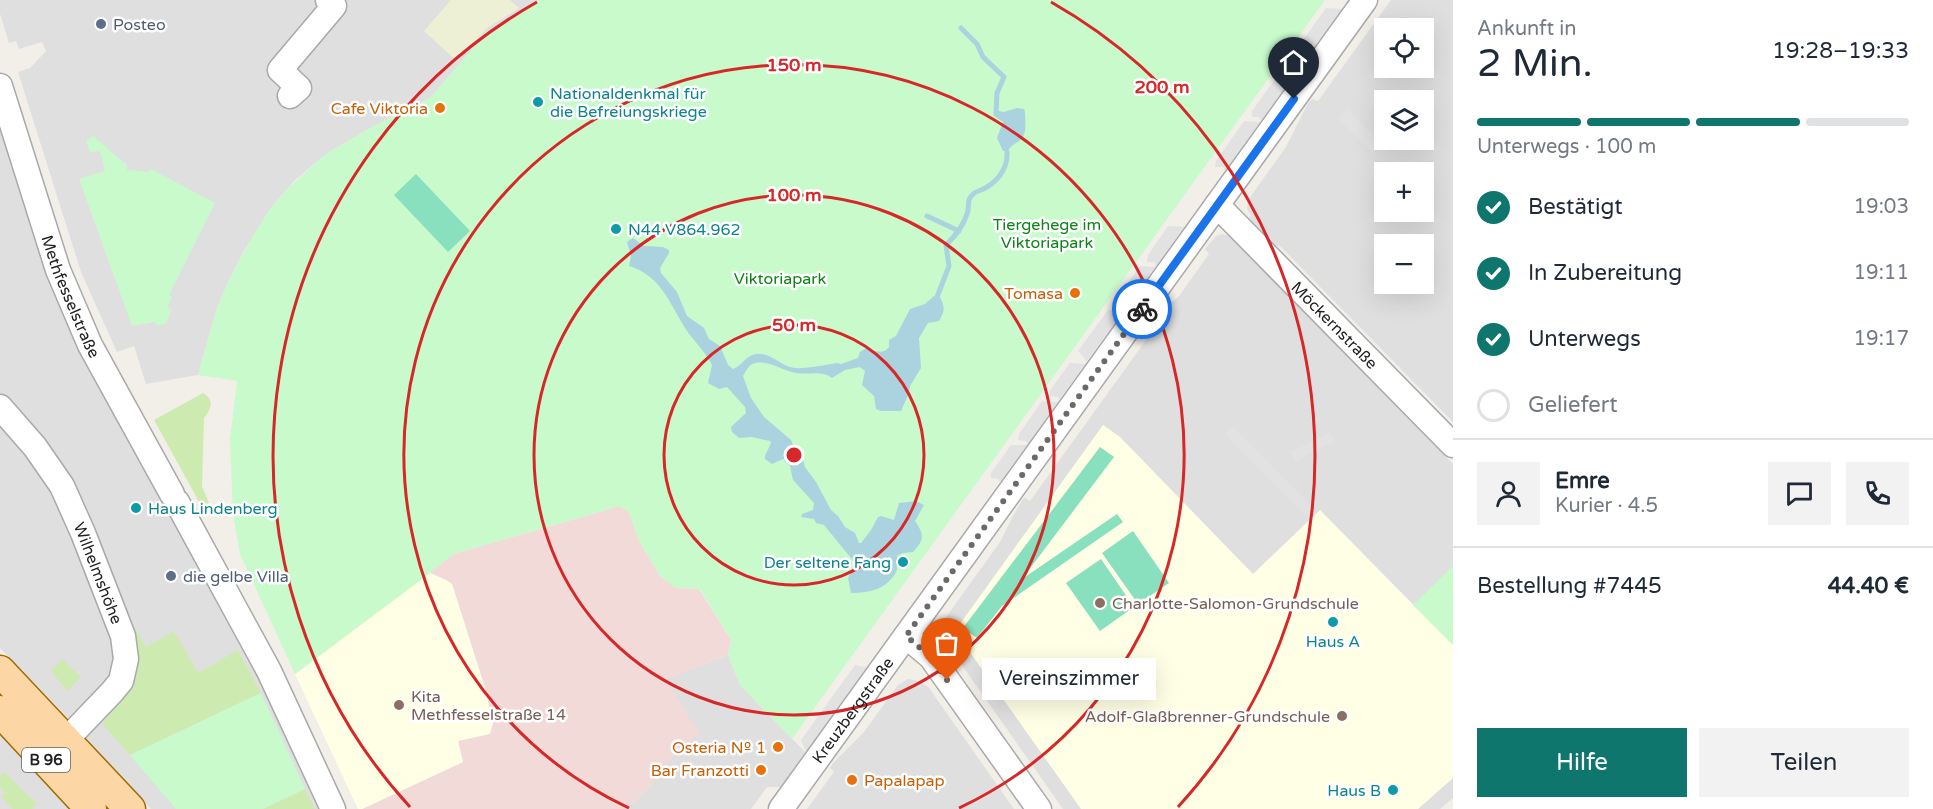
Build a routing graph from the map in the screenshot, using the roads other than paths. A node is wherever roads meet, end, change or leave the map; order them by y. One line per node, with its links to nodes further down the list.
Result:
1 (328, 0): 4 (street)
2 (1365, 0): 5 (street, Kreuzbergstraße)
3 (0, 86): 14 (street, Methfesselstraße)
4 (290, 96)
5 (1217, 205): 7 (street, Möckernstraße); 8 (street, Kreuzbergstraße)
6 (0, 407): 11 (street, Wilhelmshöhe)
7 (1453, 445)
8 (906, 636): 15 (street, Kreuzbergstraße); 16 (street)
9 (0, 671): 11 (main road, B 96)
10 (0, 711): 12 (main road, B 96)
11 (66, 740): 13 (main road, B 96)
12 (92, 809)
13 (130, 809)
14 (333, 809)
15 (781, 809)
16 (1039, 809)

